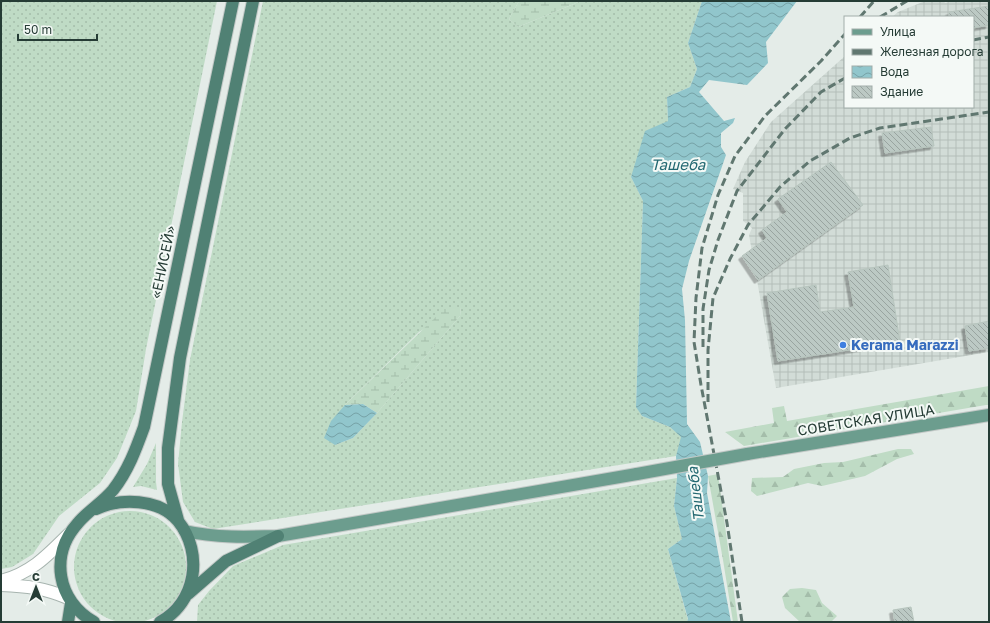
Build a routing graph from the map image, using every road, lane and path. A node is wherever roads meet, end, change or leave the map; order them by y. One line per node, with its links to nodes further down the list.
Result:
1 (232, 1): 4 (highway, «ЕНИСЕЙ»)
2 (253, 1): 5 (highway, «ЕНИСЕЙ»)
3 (989, 415): 8 (main road, СОВЕТСКАЯ УЛИЦА, bridge)
4 (89, 512): 5 (highway, «ЕНИСЕЙ»); 7 (highway, «ЕНИСЕЙ»)
5 (178, 520): 6 (highway, «ЕНИСЕЙ»)
6 (185, 531): 8 (main road, СОВЕТСКАЯ УЛИЦА); 11 (highway, «ЕНИСЕЙ»)
7 (69, 534): 9 (street); 12 (highway, «ЕНИСЕЙ»)
8 (278, 536): 11 (highway)
9 (1, 581)
10 (1, 585): 12 (street)
11 (188, 595): 15 (highway, «ЕНИСЕЙ»)
12 (70, 600): 13 (highway, «ЕНИСЕЙ»); 14 (highway, «ЕНИСЕЙ»)
13 (68, 622)
14 (94, 622)
15 (160, 622)

